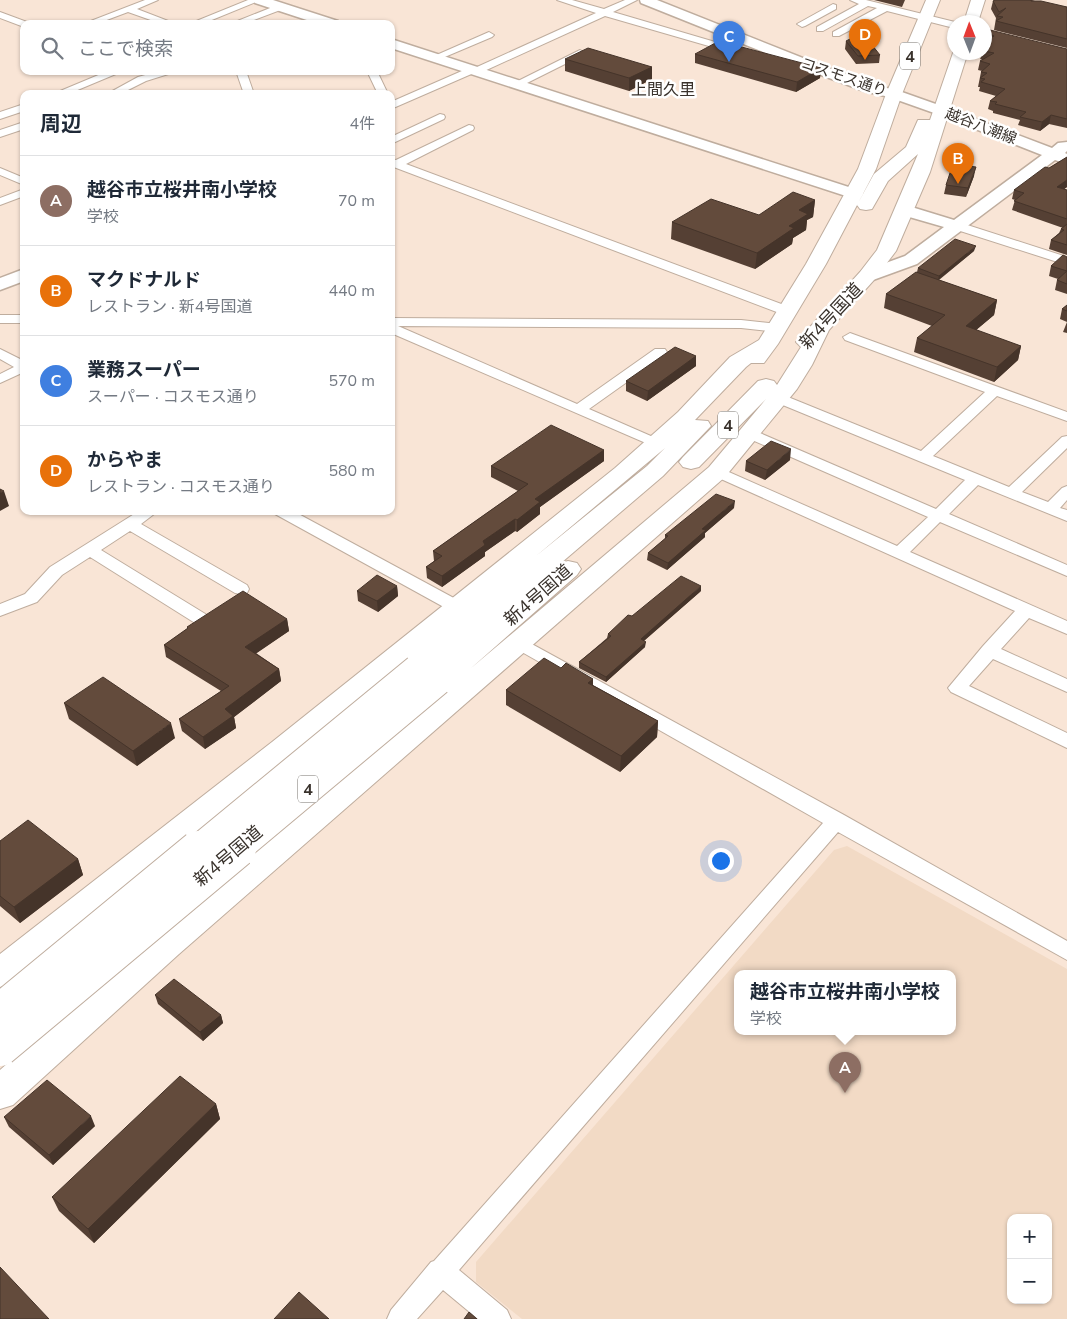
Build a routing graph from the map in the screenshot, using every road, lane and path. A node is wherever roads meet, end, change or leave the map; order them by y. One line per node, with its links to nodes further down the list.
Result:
1 (153, 0): 15 (street)
2 (256, 0): 22 (street)
3 (260, 0): 13 (street)
4 (562, 0): 16 (street)
5 (632, 0): 16 (street)
6 (646, 0): 47 (street, コスモス通り)
7 (663, 0): 47 (street, コスモス通り)
8 (855, 0): 11 (street)
9 (932, 0): 19 (highway, 新4号国道 / 4)
10 (978, 0): 18 (highway)
11 (867, 3): 14 (street); 29 (street)
12 (840, 4): 28 (street)
13 (285, 6): 23 (street); 24 (street); 25 (street)
14 (885, 8): 19 (street); 30 (street)
15 (128, 9): 20 (street); 21 (street)
16 (605, 12): 34 (street); 37 (street)
17 (0, 15): 26 (street)
18 (973, 15)
19 (926, 18): 27 (street); 47 (highway, 新4号国道 / 4)
20 (99, 20)
21 (160, 20)
22 (204, 20)
23 (245, 20)
24 (262, 20)
25 (322, 20)
26 (20, 22)
27 (947, 23)
28 (802, 24)
29 (820, 29)
30 (836, 34)
31 (489, 35): 35 (street)
32 (395, 43): 35 (street)
33 (580, 53): 42 (street)
34 (747, 54)
35 (437, 57): 37 (street)
36 (958, 60): 50 (highway, 新4号国道 / 4)
37 (476, 70): 42 (street); 48 (street)
38 (108, 75): 43 (street)
39 (158, 75): 44 (street)
40 (243, 75): 45 (street)
41 (374, 75): 46 (street)
42 (518, 84): 63 (street)
43 (68, 90)
44 (122, 90)
45 (248, 90)
46 (382, 90)
47 (894, 94): 50 (street, 越谷八潮線); 63 (highway, 新4号国道 / 4)
48 (395, 104)
49 (20, 108): 51 (street)
50 (942, 111): 57 (street, 越谷八潮線); 65 (highway, 新4号国道 / 4); 67 (highway)
51 (0, 116)
52 (440, 118): 56 (street)
53 (20, 126): 55 (street)
54 (469, 128): 58 (street)
55 (0, 134)
56 (395, 140)
57 (1063, 152): 66 (street)
58 (395, 163)
59 (395, 163): 75 (street)
60 (0, 171): 61 (street)
61 (20, 180)
62 (20, 194): 64 (street)
63 (855, 194): 67 (highway, 新4号国道 / 4)
64 (0, 202)
65 (905, 210): 66 (street); 70 (highway, 新4号国道 / 4)
66 (958, 226): 68 (street); 70 (street)
67 (826, 247): 75 (highway, 新4号国道 / 4)
68 (1067, 261)
69 (20, 276): 71 (street)
70 (867, 276): 76 (highway, 新4号国道 / 4)
71 (0, 285)
72 (0, 319): 73 (street)
73 (20, 319)
74 (395, 322): 75 (street)
75 (777, 328): 90 (highway); 113 (highway, 新4号国道 / 4)
76 (818, 329): 85 (highway); 113 (highway, 新4号国道 / 4)
77 (395, 330): 86 (street)
78 (850, 337): 84 (street)
79 (660, 352): 86 (street)
80 (0, 353): 81 (street)
81 (20, 365)
82 (20, 369): 83 (street)
83 (0, 379)
84 (995, 390): 87 (street); 91 (street)
85 (778, 398): 88 (highway); 91 (street)
86 (578, 410): 90 (street)
87 (1067, 417)
88 (748, 433): 92 (highway); 99 (street)
89 (1067, 440): 95 (street)
90 (655, 443): 106 (highway)
91 (923, 458): 93 (street)
92 (717, 472): 103 (street); 111 (highway)
93 (975, 479): 95 (street); 99 (street)
94 (1067, 491): 96 (street)
95 (1011, 494): 96 (street)
96 (1050, 509): 100 (street)
97 (144, 515): 101 (street)
98 (289, 515): 106 (street)
99 (938, 515): 103 (street); 104 (street)
100 (1067, 516)
101 (130, 524): 102 (street); 105 (street)
102 (90, 550): 107 (street); 109 (street)
103 (900, 553): 108 (street)
104 (1067, 571)
105 (241, 589)
106 (457, 607): 116 (highway)
107 (0, 610)
108 (1026, 610): 110 (street); 112 (street)
109 (201, 619)
110 (1067, 628)
111 (519, 643): 117 (highway); 118 (street)
112 (989, 650): 114 (street); 115 (street)
113 (428, 675): 123 (highway, 新4号国道 / 4, bridge); 124 (highway, 新4号国道 / 4, bridge)
114 (1067, 686)
115 (1067, 741)
116 (282, 750): 117 (street); 119 (highway)
117 (345, 792): 122 (highway)
118 (837, 820): 120 (street); 126 (street)
119 (34, 946): 121 (highway); 122 (street)
120 (1067, 951)
121 (0, 972)
122 (102, 1001): 125 (highway)
123 (0, 1012)
124 (0, 1048)
125 (0, 1092)
126 (440, 1272): 127 (street); 128 (street)
127 (400, 1319)
128 (498, 1319)

